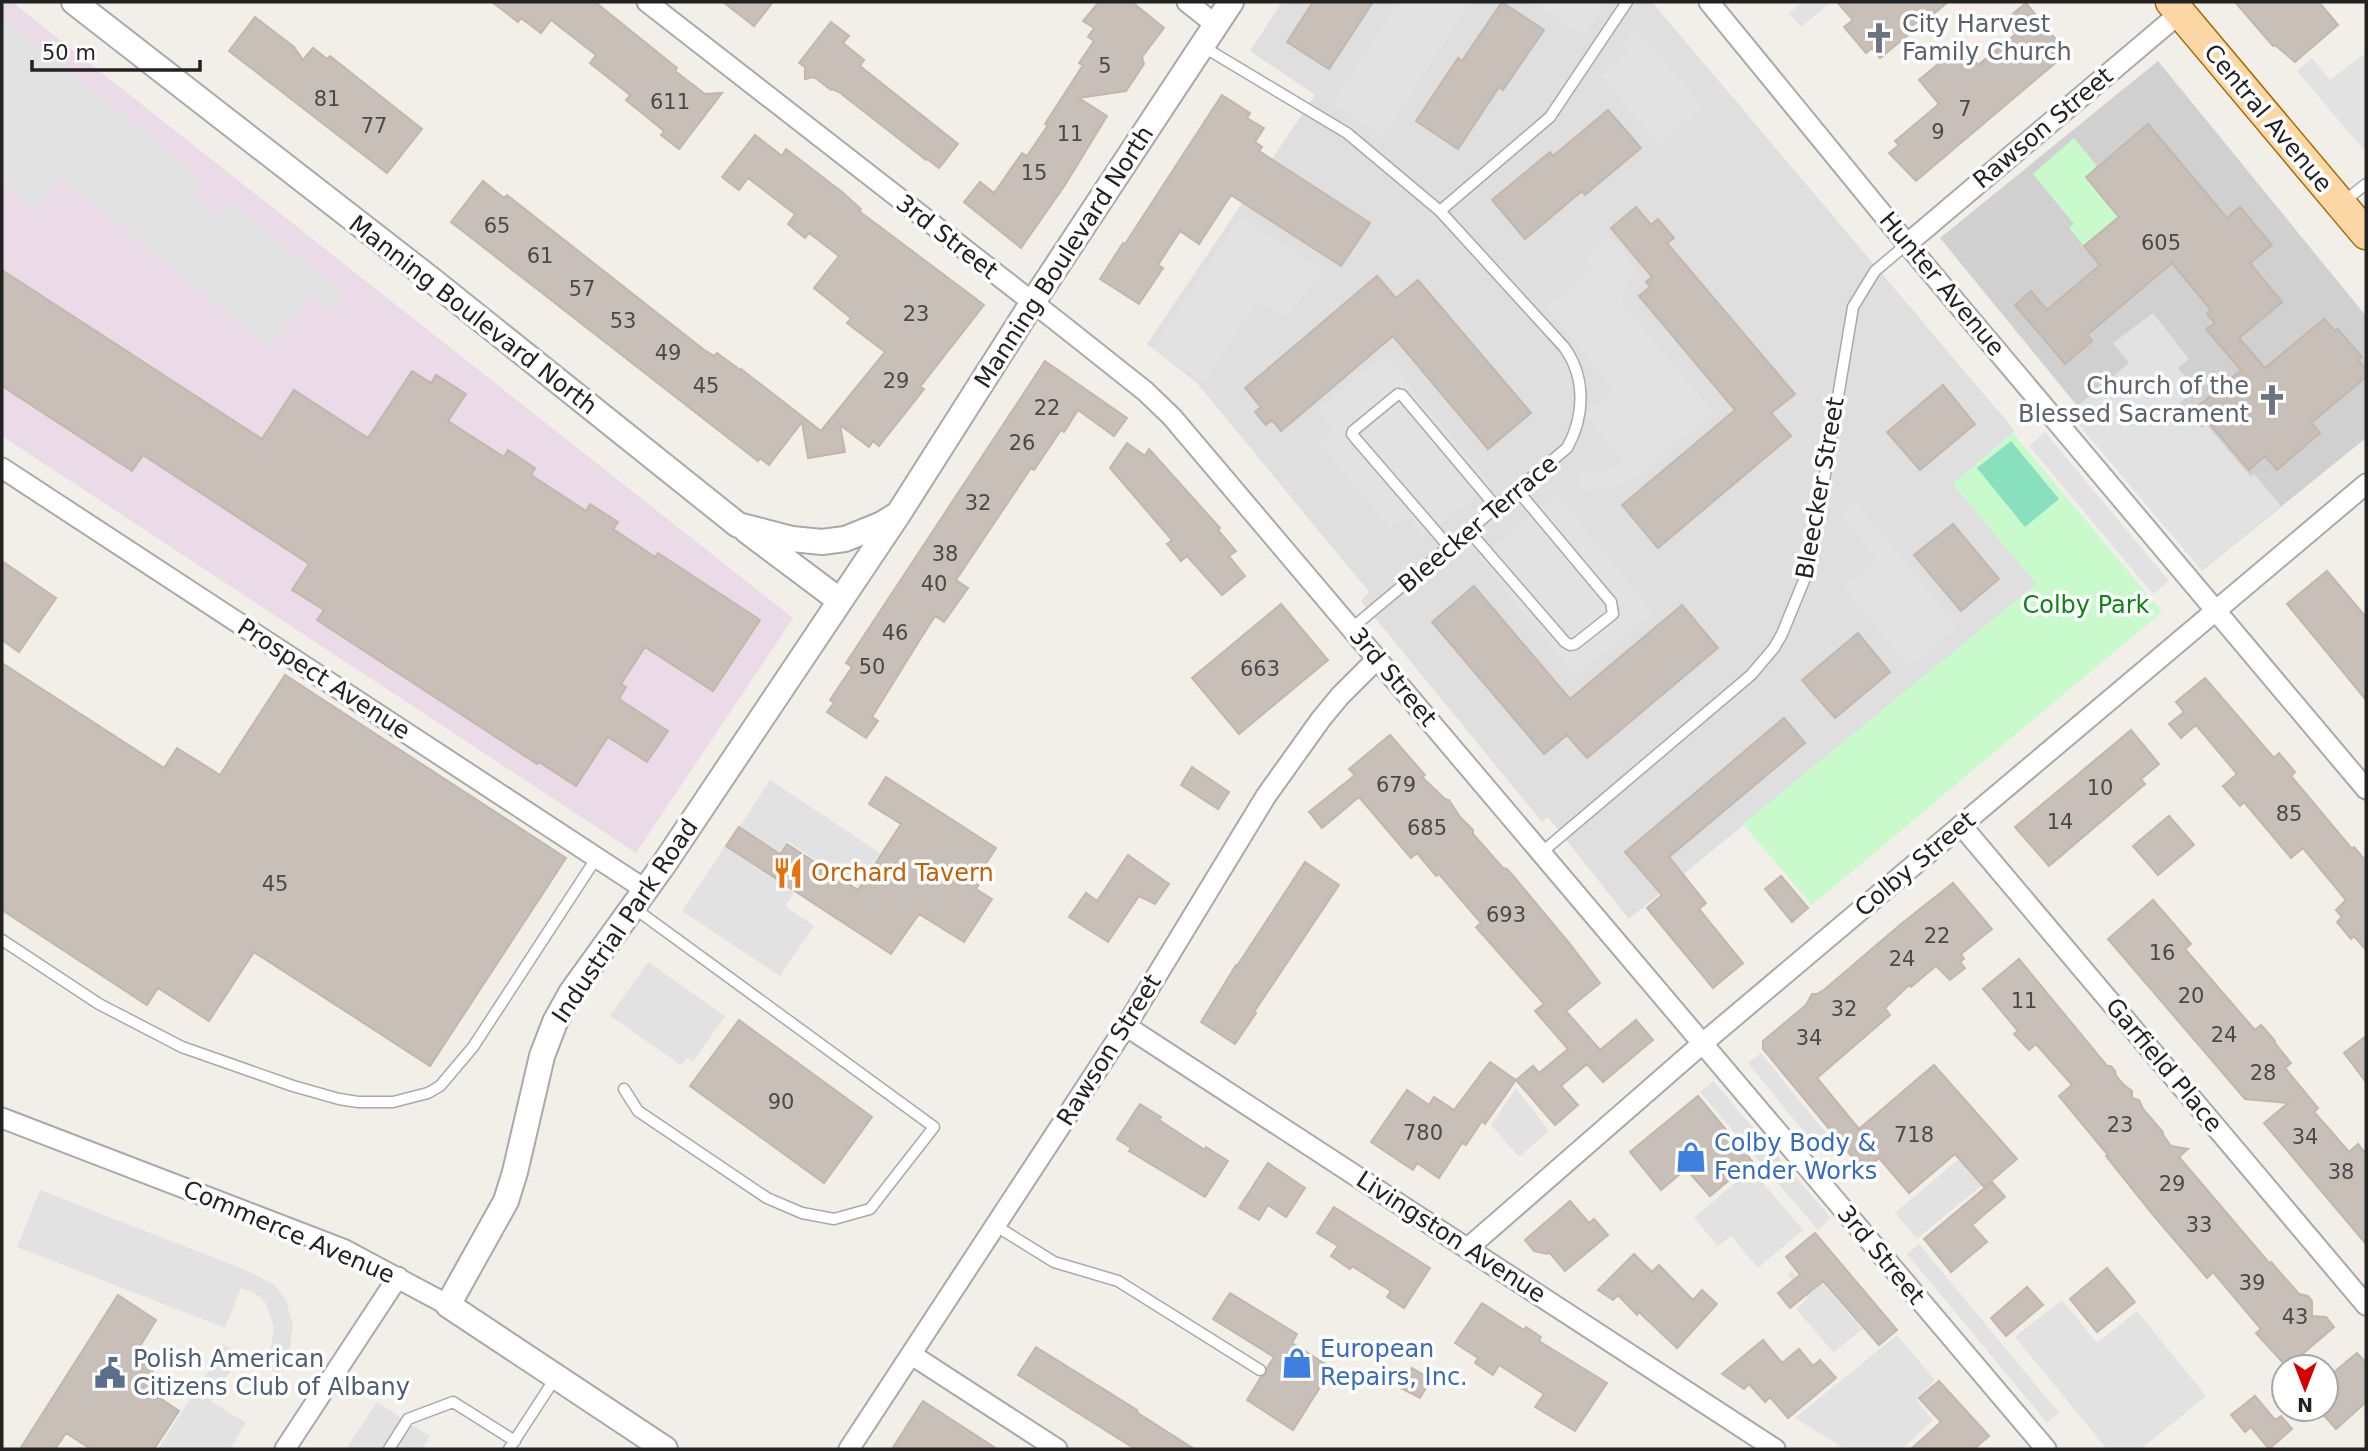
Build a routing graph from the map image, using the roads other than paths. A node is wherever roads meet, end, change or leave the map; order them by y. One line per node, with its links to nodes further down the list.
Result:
1 (74, 2): 21 (street, Manning Boulevard North)
2 (647, 2): 15 (street, 3rd Street)
3 (1187, 2): 8 (street)
4 (1231, 2): 8 (street, Manning Boulevard North)
5 (1627, 2): 12 (lane)
6 (1709, 2): 14 (street, Hunter Avenue)
7 (2175, 7): 11 (main road, Central Avenue); 14 (street, Rawson Street)
8 (1216, 25): 9 (street, Manning Boulevard North)
9 (1202, 46): 12 (lane); 15 (street, Manning Boulevard North)
10 (2366, 184): 11 (lane)
11 (2341, 205): 13 (main road, Central Avenue)
12 (1440, 211): 18 (lane, Bleecker Terrace)
13 (2366, 234)
14 (1907, 244): 25 (street, Hunter Avenue); 30 (lane, Bleecker Street)
15 (1033, 302): 20 (street, Manning Boulevard North); 26 (street, 3rd Street)
16 (2, 468): 31 (street, Prospect Avenue)
17 (2366, 484): 25 (street, Colby Street)
18 (1518, 491): 19 (lane, Bleecker Terrace); 22 (lane)
19 (1497, 508): 22 (lane, Bleecker Terrace); 23 (lane)
20 (899, 513): 21 (street, Manning Boulevard North); 24 (street, Manning Boulevard North)
21 (738, 525): 24 (street)
22 (1469, 531): 23 (lane, Bleecker Terrace)
23 (1450, 548): 26 (lane, Bleecker Terrace)
24 (839, 600): 32 (street, Industrial Park Road)
25 (2218, 611): 28 (street, Hunter Avenue); 29 (street, Colby Street)
26 (1352, 628): 27 (street, 3rd Street)
27 (1377, 659): 30 (street, 3rd Street); 34 (street, Rawson Street)
28 (2366, 789)
29 (1961, 825): 35 (street, Colby Street); 41 (street, Garfield Place)
30 (1541, 853): 35 (street, 3rd Street)
31 (597, 857): 32 (street, Prospect Avenue); 33 (lane)
32 (640, 899): 36 (lane); 42 (street, Industrial Park Road)
33 (2, 940)
34 (1125, 1026): 38 (street, Rawson Street); 39 (street, Livingston Avenue)
35 (1703, 1043): 39 (street, Colby Street); 53 (street, 3rd Street)
36 (624, 1089)
37 (2, 1118): 40 (street, Commerce Avenue)
38 (996, 1226): 43 (street, Rawson Street); 44 (lane)
39 (1468, 1248): 52 (street, Livingston Avenue)
40 (398, 1277): 42 (street, Commerce Avenue); 47 (street)
41 (2366, 1304)
42 (447, 1305): 45 (street, Commerce Avenue)
43 (912, 1355): 50 (street, Rawson Street); 51 (street)
44 (1260, 1370)
45 (556, 1377): 46 (lane); 49 (street, Commerce Avenue)
46 (512, 1445): 48 (lane)
47 (285, 1449)
48 (389, 1449)
49 (665, 1449)
50 (849, 1449)
51 (1057, 1449)
52 (1775, 1449)
53 (2046, 1449)

